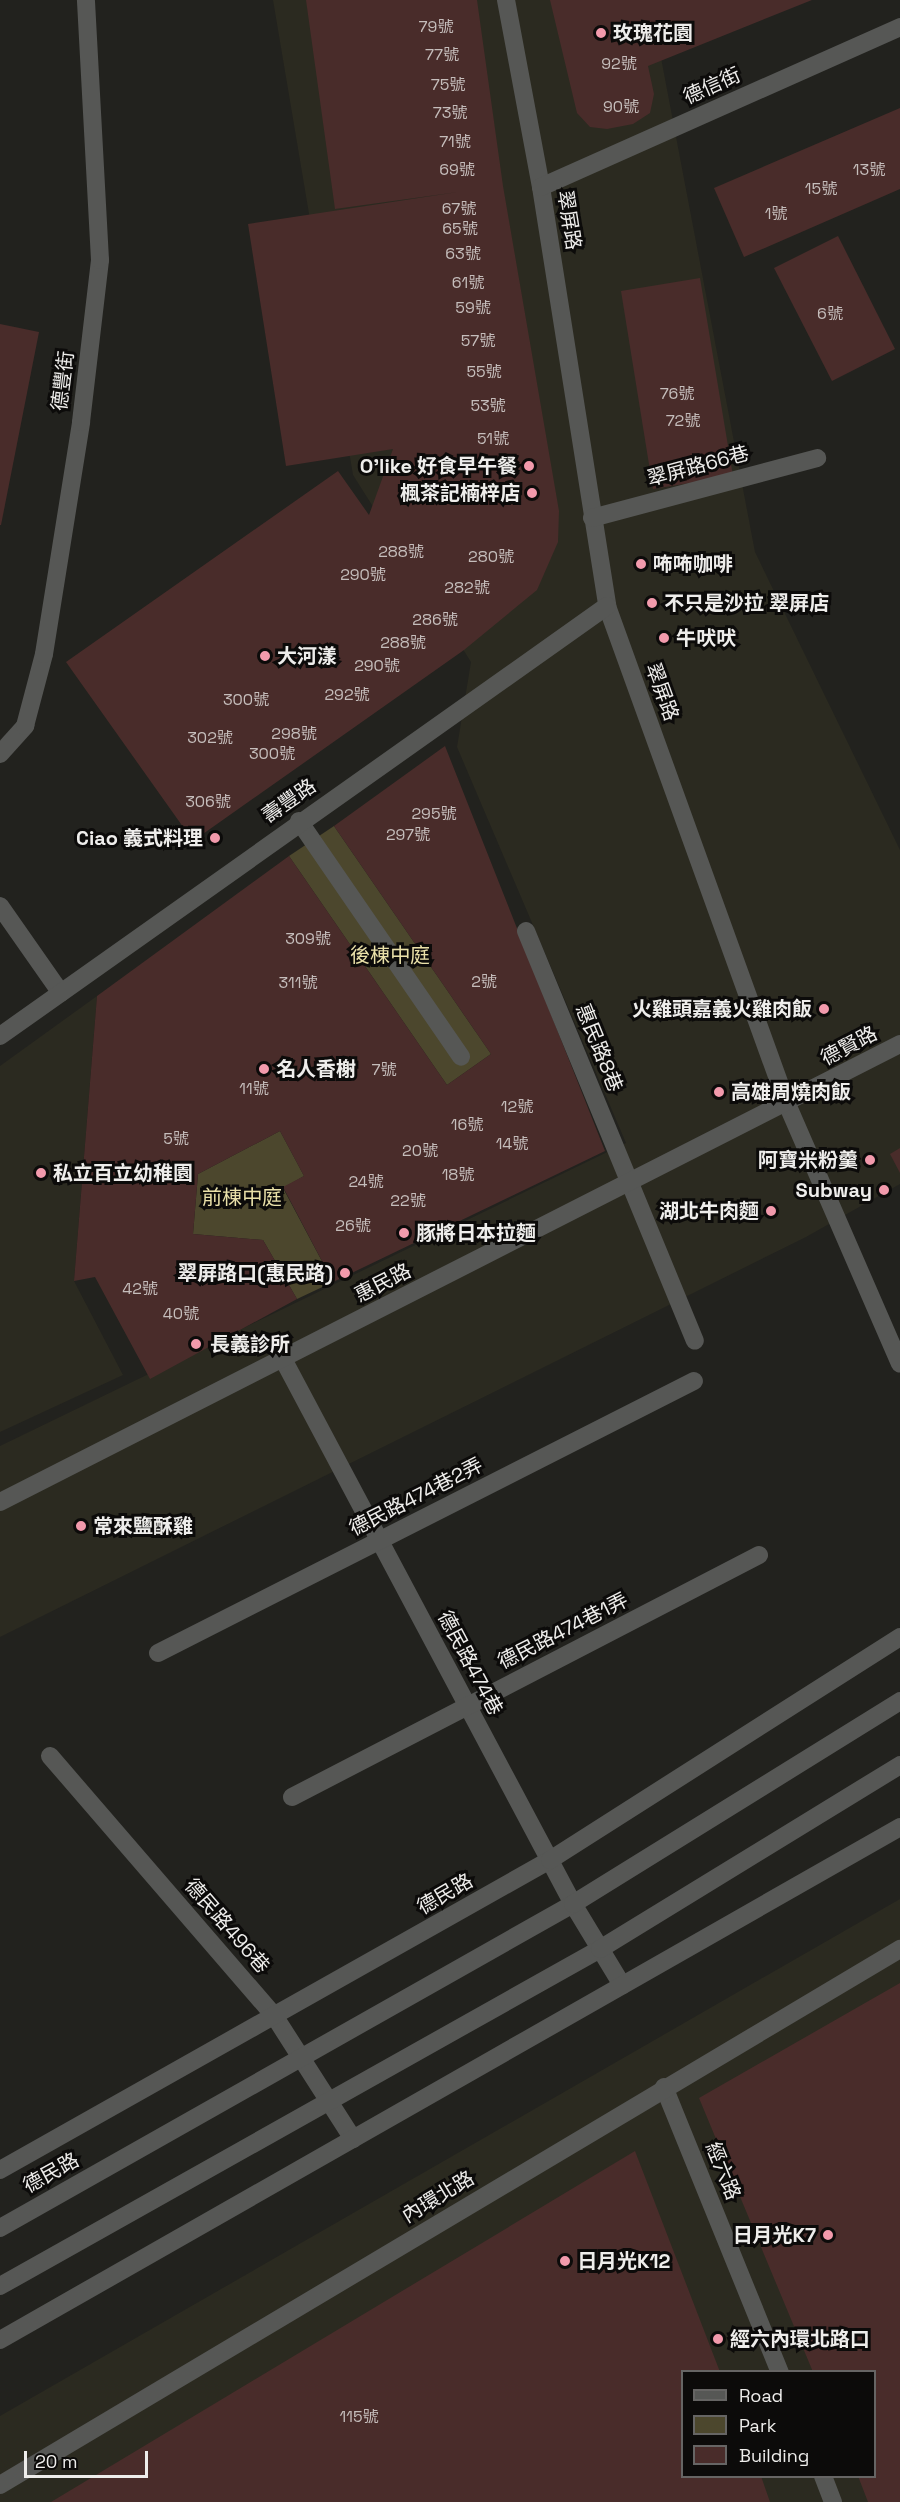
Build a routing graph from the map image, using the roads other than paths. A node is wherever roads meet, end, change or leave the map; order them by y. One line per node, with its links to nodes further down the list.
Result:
1 (86, 0): 8 (street, 德豐街)
2 (506, 0): 4 (street, 翠屏路)
3 (900, 27): 4 (street, 德信街)
4 (541, 187): 6 (street, 翠屏路)
5 (817, 458): 6 (street, 翠屏路66巷)
6 (592, 518): 7 (street, 翠屏路)
7 (607, 606): 9 (street, 壽豐路); 16 (street, 翠屏路)
8 (0, 754)
9 (299, 821): 12 (street, 壽豐路); 15 (street)
10 (0, 906): 12 (street)
11 (526, 931): 17 (street, 惠民路8巷)
12 (61, 993): 13 (street, 壽豐路)
13 (0, 1036)
14 (900, 1044): 16 (street, 德賢路)
15 (461, 1057)
16 (787, 1104): 17 (street, 惠民路); 20 (street, 翠屏路)
17 (630, 1183): 18 (street, 惠民路8巷); 19 (street, 惠民路)
18 (695, 1341)
19 (283, 1359): 22 (street, 惠民路); 23 (street, 德民路474巷)
20 (900, 1364)
21 (694, 1381): 23 (street, 德民路474巷2弄)
22 (0, 1502)
23 (380, 1541): 26 (street, 德民路474巷2弄); 28 (street, 德民路474巷)
24 (759, 1555): 28 (street, 德民路474巷1弄)
25 (900, 1637): 33 (street, 德民路)
26 (158, 1653)
27 (900, 1701): 34 (street, 德民路)
28 (468, 1706): 31 (street, 德民路474巷1弄); 33 (street, 德民路474巷)
29 (50, 1756): 38 (street, 德民路496巷)
30 (900, 1766): 35 (street)
31 (292, 1797)
32 (900, 1827): 37 (street)
33 (550, 1860): 34 (street, 德民路474巷); 38 (street, 德民路)
34 (573, 1904): 35 (street, 德民路474巷); 39 (street, 德民路)
35 (600, 1949): 37 (street, 德民路474巷); 41 (street)
36 (900, 1949): 40 (street, 內環北路)
37 (622, 1985): 42 (street)
38 (275, 2017): 39 (street, 德民路496巷); 43 (street, 德民路)
39 (300, 2059): 41 (street, 德民路496巷); 44 (street, 德民路)
40 (664, 2087): 47 (street, 經六路); 49 (street, 內環北路)
41 (328, 2103): 42 (street, 德民路496巷); 45 (street)
42 (353, 2139): 46 (street)
43 (0, 2170)
44 (0, 2228)
45 (0, 2286)
46 (0, 2340)
47 (779, 2370)
48 (824, 2478): 50 (street)
49 (0, 2485)
50 (833, 2502)

